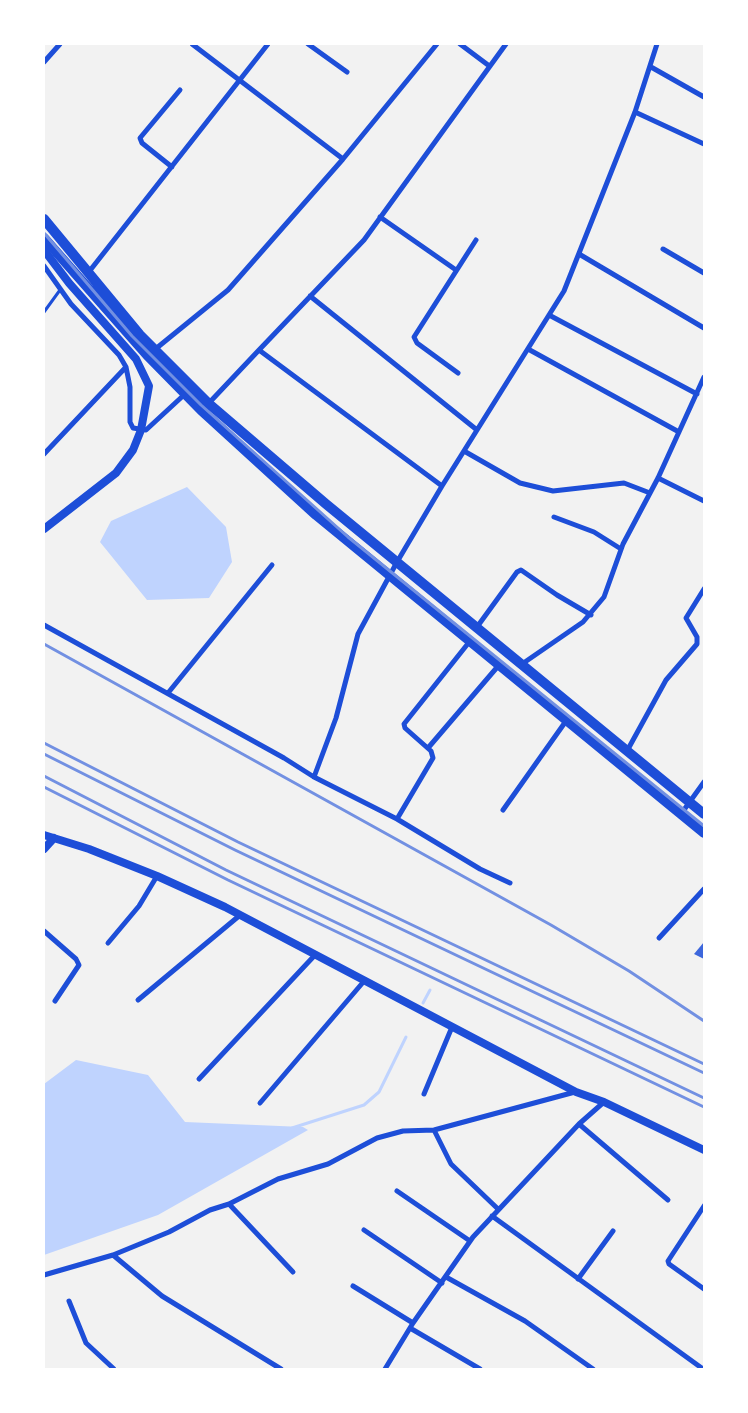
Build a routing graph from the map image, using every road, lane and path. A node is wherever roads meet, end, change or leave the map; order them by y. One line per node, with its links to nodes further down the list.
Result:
1 (60, 44): 9 (street)
2 (192, 44): 13 (street)
3 (268, 44): 13 (street)
4 (308, 44): 12 (street)
5 (437, 44): 18 (street)
6 (460, 44): 10 (street)
7 (506, 44): 10 (street)
8 (657, 44): 11 (street)
9 (44, 62)
10 (488, 65): 20 (street)
11 (651, 67): 15 (street); 16 (street)
12 (347, 72)
13 (240, 81): 18 (street); 19 (street)
14 (180, 90): 19 (street)
15 (704, 97)
16 (635, 112): 17 (street); 26 (street)
17 (704, 144)
18 (343, 159): 39 (street)
19 (172, 167): 29 (street)
20 (380, 217): 28 (street); 33 (street)
21 (44, 219): 29 (highway)
22 (44, 238): 31 (highway)
23 (476, 240): 28 (street)
24 (662, 249): 30 (street)
25 (44, 250): 55 (street)
26 (578, 254): 35 (street); 36 (street)
27 (44, 266): 32 (street)
28 (456, 270): 41 (street)
29 (89, 272): 31 (street); 39 (highway)
30 (704, 273)
31 (81, 280): 39 (highway)
32 (61, 290): 34 (lane); 40 (street)
33 (310, 296): 38 (street); 46 (street)
34 (44, 312)
35 (549, 315): 37 (street); 44 (street)
36 (704, 328)
37 (528, 349): 46 (street); 47 (street)
38 (259, 350): 45 (street); 51 (street)
39 (151, 352): 43 (highway)
40 (126, 367): 43 (street); 49 (street)
41 (458, 373)
42 (704, 377): 44 (street)
43 (189, 391): 45 (highway)
44 (696, 394): 47 (street)
45 (205, 406): 57 (highway); 59 (highway)
46 (477, 430): 48 (street)
47 (679, 432): 50 (street)
48 (464, 451): 51 (street); 52 (street)
49 (44, 454)
50 (658, 478): 52 (street); 53 (street)
51 (442, 486): 57 (street)
52 (650, 493): 56 (street)
53 (704, 501)
54 (554, 517): 56 (street)
55 (44, 529)
56 (621, 549): 61 (street)
57 (397, 562): 59 (street); 63 (highway)
58 (272, 565): 67 (street)
59 (389, 576): 64 (highway); 71 (street)
60 (704, 589): 70 (street)
61 (591, 615): 63 (street); 66 (street)
62 (44, 625): 67 (street)
63 (477, 627): 66 (highway)
64 (470, 641): 65 (highway); 69 (street)
65 (499, 664): 68 (highway); 69 (street)
66 (522, 664): 70 (highway)
67 (168, 693): 71 (street)
68 (567, 720): 74 (street); 76 (highway)
69 (428, 748): 77 (street)
70 (627, 752): 73 (highway)
71 (314, 778): 77 (street)
72 (704, 782): 73 (street)
73 (690, 803): 75 (highway); 76 (street)
74 (503, 810)
75 (704, 814)
76 (680, 815): 78 (highway)
77 (396, 819): 83 (street)
78 (704, 833)
79 (44, 835): 80 (street)
80 (54, 838): 81 (street); 82 (street)
81 (44, 849)
82 (157, 876): 85 (street); 88 (street)
83 (510, 883)
84 (704, 889): 87 (street)
85 (238, 916): 89 (street); 91 (street)
86 (44, 931): 92 (street)
87 (659, 938)
88 (108, 943)
89 (315, 955): 90 (street); 94 (street)
90 (365, 980): 93 (street); 98 (street)
91 (138, 1000)
92 (55, 1001)
93 (452, 1027): 95 (street); 96 (street)
94 (199, 1079)
95 (576, 1092): 97 (street); 100 (street)
96 (424, 1094)
97 (604, 1102): 99 (street); 101 (street)
98 (260, 1103)
99 (579, 1124): 103 (street); 106 (street)
100 (434, 1130): 104 (street); 106 (street)
101 (704, 1150)
102 (397, 1191): 110 (street)
103 (668, 1200)
104 (228, 1204): 111 (street); 112 (street)
105 (704, 1206): 118 (street)
106 (498, 1210): 107 (street)
107 (492, 1216): 110 (street); 115 (street)
108 (364, 1230): 116 (street)
109 (613, 1232): 115 (street)
110 (470, 1240): 114 (street)
111 (113, 1255): 113 (street); 122 (street)
112 (293, 1272)
113 (44, 1275)
114 (446, 1277): 116 (street); 125 (street)
115 (578, 1279): 126 (street)
116 (442, 1284): 120 (street)
117 (353, 1286): 120 (street)
118 (704, 1289)
119 (69, 1302): 121 (street)
120 (411, 1326): 123 (street); 124 (street)
121 (114, 1369)
122 (281, 1369)
123 (385, 1369)
124 (480, 1369)
125 (594, 1369)
126 (702, 1369)

